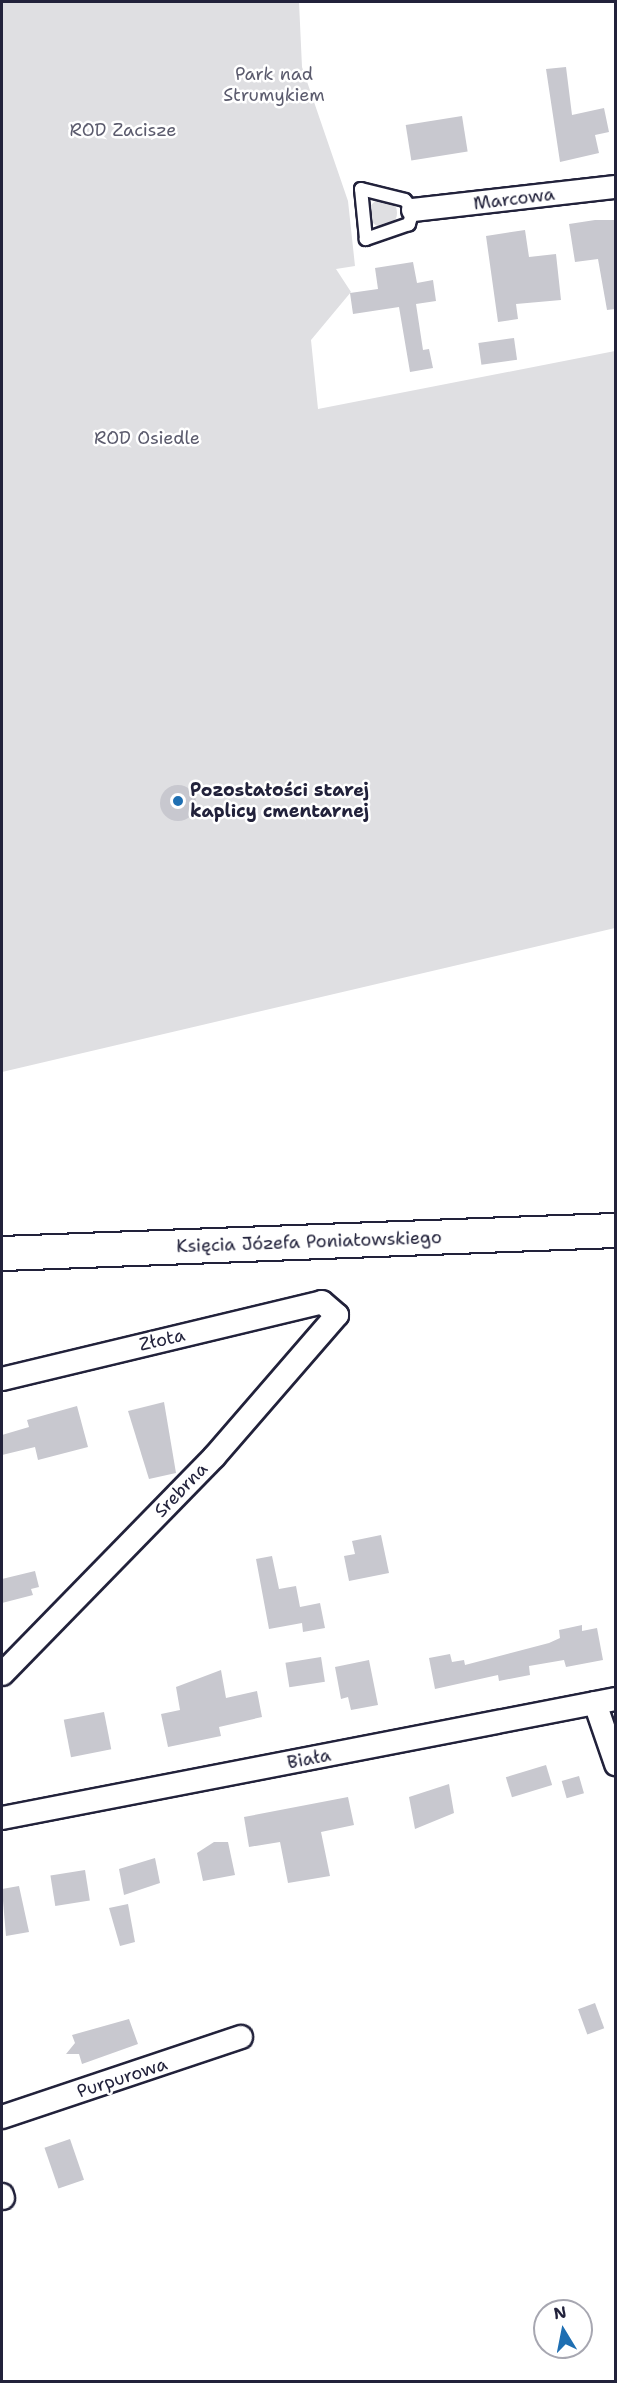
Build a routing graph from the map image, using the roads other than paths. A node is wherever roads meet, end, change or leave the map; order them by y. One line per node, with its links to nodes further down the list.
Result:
1 (615, 187): 2 (street, Marcowa)
2 (413, 210): 2 (lane)
3 (615, 1230): 4 (main road, Księcia Józefa Poniatowskiego)
4 (2, 1253)
5 (322, 1302): 6 (street, Złota); 7 (street, Srebrna)
6 (2, 1378)
7 (2, 1674)
8 (605, 1701): 9 (street); 10 (street, Biała)
9 (615, 1764)
10 (2, 1818)
11 (241, 2037): 12 (street, Purpurowa)
12 (2, 2117)

